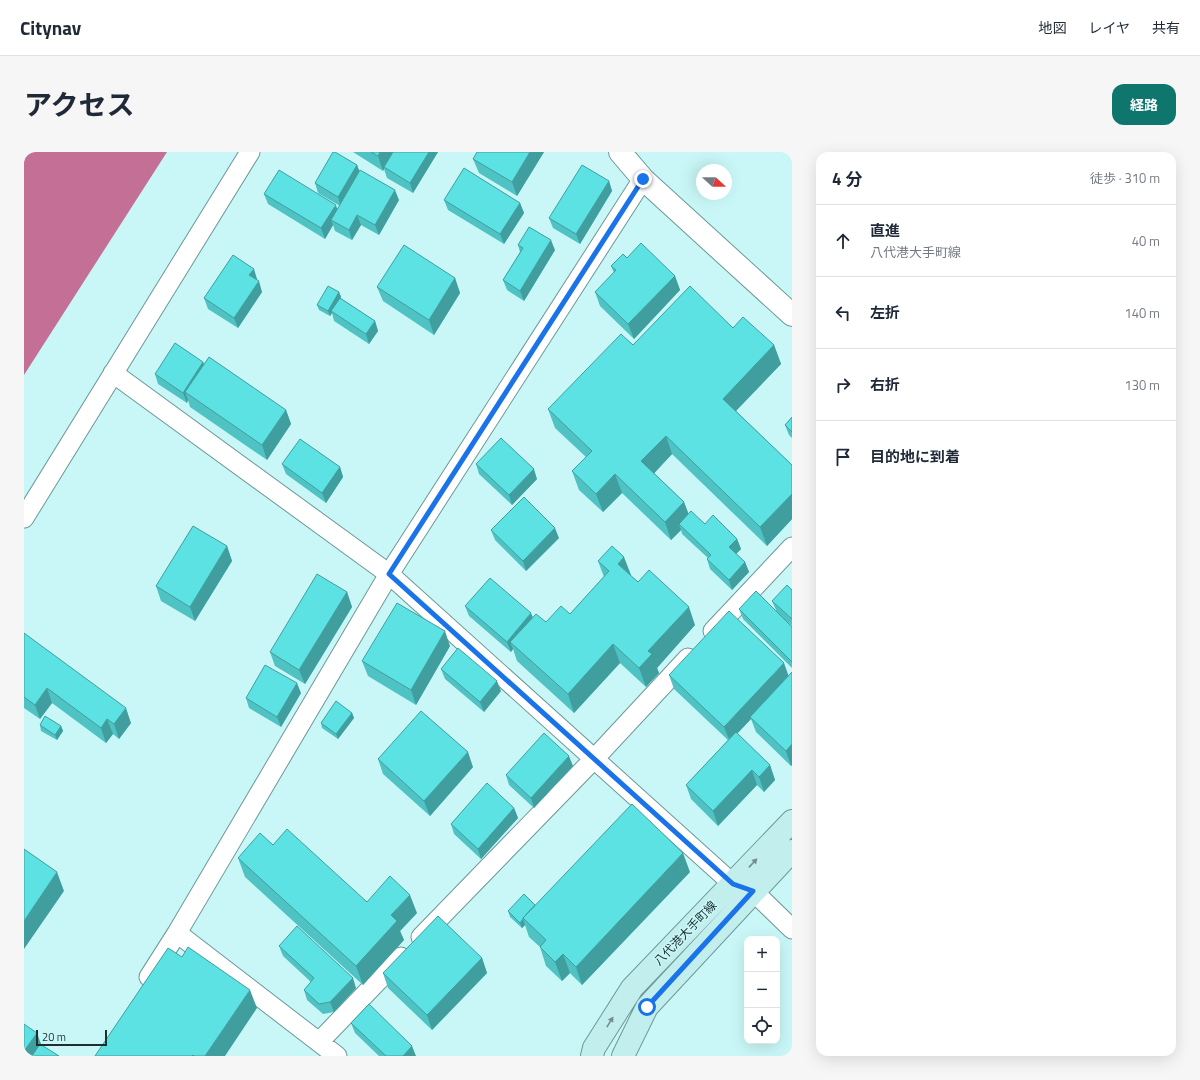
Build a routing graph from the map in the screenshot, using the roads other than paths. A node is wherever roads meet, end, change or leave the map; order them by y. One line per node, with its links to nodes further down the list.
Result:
1 (250, 152): 5 (street)
2 (620, 152): 3 (street)
3 (643, 179): 4 (street); 8 (street)
4 (792, 315)
5 (113, 373): 6 (street); 8 (street)
6 (24, 518)
7 (792, 547): 9 (street)
8 (389, 574): 9 (street); 15 (street)
9 (594, 759): 12 (street); 17 (street)
10 (792, 821): 12 (main road, 八代港大手町線, one-way to 10)
11 (792, 851): 13 (main road, 八代港大手町線)
12 (733, 884): 13 (street); 19 (main road, 八代港大手町線, one-way to 12)
13 (753, 891): 14 (street); 20 (main road, 八代港大手町線)
14 (792, 929)
15 (177, 933): 16 (street); 17 (street)
16 (141, 991)
17 (319, 1042): 18 (street)
18 (337, 1056)
19 (592, 1056)
20 (623, 1056)

